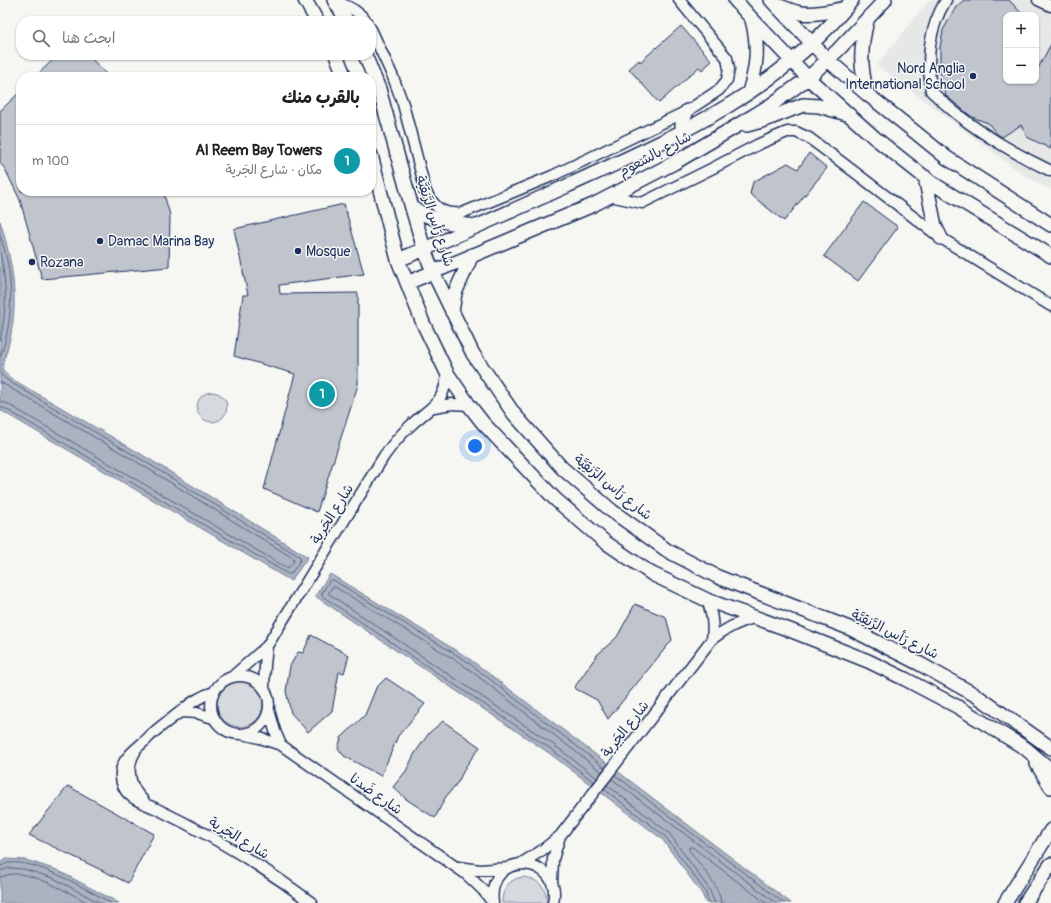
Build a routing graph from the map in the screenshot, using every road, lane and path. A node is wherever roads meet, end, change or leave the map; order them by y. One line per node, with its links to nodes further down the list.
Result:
1 (304, 0): 11 (street)
2 (334, 0): 12 (street); 13 (street)
3 (679, 0): 28 (street)
4 (735, 0): 14 (street)
5 (885, 0): 15 (street, شارع بالشعوم)
6 (946, 0): 32 (street)
7 (1038, 0): 10 (street)
8 (773, 2): 9 (street); 17 (street)
9 (849, 4): 17 (street, شارع بالشعوم)
10 (1051, 6)
11 (314, 16)
12 (344, 16)
13 (362, 16)
14 (752, 19): 21 (street); 26 (street)
15 (867, 21): 20 (street, شارع بالشعوم); 27 (street)
16 (376, 40): 28 (street)
17 (812, 43): 20 (street); 21 (street, شارع بالشعوم)
18 (338, 60): 22 (street)
19 (367, 60): 23 (street, شارع رَأس الرَّنقِيَّة)
20 (828, 60): 24 (street, شارع بالشعوم); 27 (street)
21 (792, 61): 24 (street); 26 (street, شارع بالشعوم)
22 (343, 72)
23 (372, 72)
24 (808, 78): 29 (street); 30 (street, شارع بالشعوم)
25 (376, 82): 36 (street, شارع رَأس الرَّنقِيَّة)
26 (749, 92): 31 (street, شارع بالشعوم)
27 (867, 94): 37 (street)
28 (687, 111): 31 (street)
29 (850, 115): 30 (street); 34 (street)
30 (735, 128): 35 (street, شارع بالشعوم)
31 (682, 132): 38 (street, شارع بالشعوم)
32 (1051, 171)
33 (376, 174): 43 (street)
34 (925, 177): 39 (street); 42 (street)
35 (610, 196): 39 (street); 41 (street, شارع بالشعوم)
36 (412, 208): 38 (street); 40 (street, شارع رَأس الرَّنقِيَّة)
37 (1051, 225)
38 (478, 226): 40 (street, شارع بالشعوم)
39 (941, 238): 46 (street)
40 (424, 249): 43 (street, شارع بالشعوم); 44 (street, شارع رَأس الرَّنقِيَّة)
41 (472, 255): 44 (street, شارع بالشعوم); 47 (street)
42 (1051, 256)
43 (398, 260): 45 (street)
44 (433, 272): 45 (street, شارع بالشعوم); 47 (street, شارع رَأس الرَّنقِيَّة)
45 (407, 283): 48 (street)
46 (1051, 306)
47 (452, 312): 64 (street, شارع رَأس الرَّنقِيَّة)
48 (448, 372): 49 (street); 50 (street, شارع الجَرية)
49 (470, 405): 50 (street, شارع الجَرية); 51 (street)
50 (434, 407): 54 (street, شارع الجَرية)
51 (707, 600): 52 (street); 53 (street)
52 (754, 618): 53 (street, شارع الجَرية); 63 (street)
53 (712, 639): 68 (street, شارع الجَرية)
54 (267, 646): 55 (street, شارع الجَرية); 56 (street, شارع الجَرية)
55 (233, 676): 56 (street); 57 (street)
56 (264, 688): 58 (street)
57 (214, 692): 59 (street, شارع الجَرية); 60 (street)
58 (269, 710): 61 (street); 62 (street)
59 (181, 712): 60 (street); 74 (street, شارع الجَرية)
60 (213, 718): 61 (street)
61 (242, 734): 62 (street, شارع ضَدنا)
62 (281, 745): 71 (street, شارع ضَدنا)
63 (1025, 748): 65 (street); 66 (street)
64 (1051, 748)
65 (1051, 770)
66 (1051, 787)
67 (1051, 830): 77 (street)
68 (560, 836): 69 (street, شارع الجَرية); 73 (street, شارع الجَرية)
69 (520, 864): 72 (street, شارع الجَرية); 73 (street)
70 (1051, 864): 78 (street)
71 (456, 866): 72 (street, شارع ضَدنا); 75 (street, شارع ضَدنا)
72 (509, 868): 75 (street)
73 (552, 884): 76 (street, شارع الجَرية)
74 (312, 903)
75 (493, 903)
76 (553, 903)
77 (1004, 903)
78 (1025, 903)

